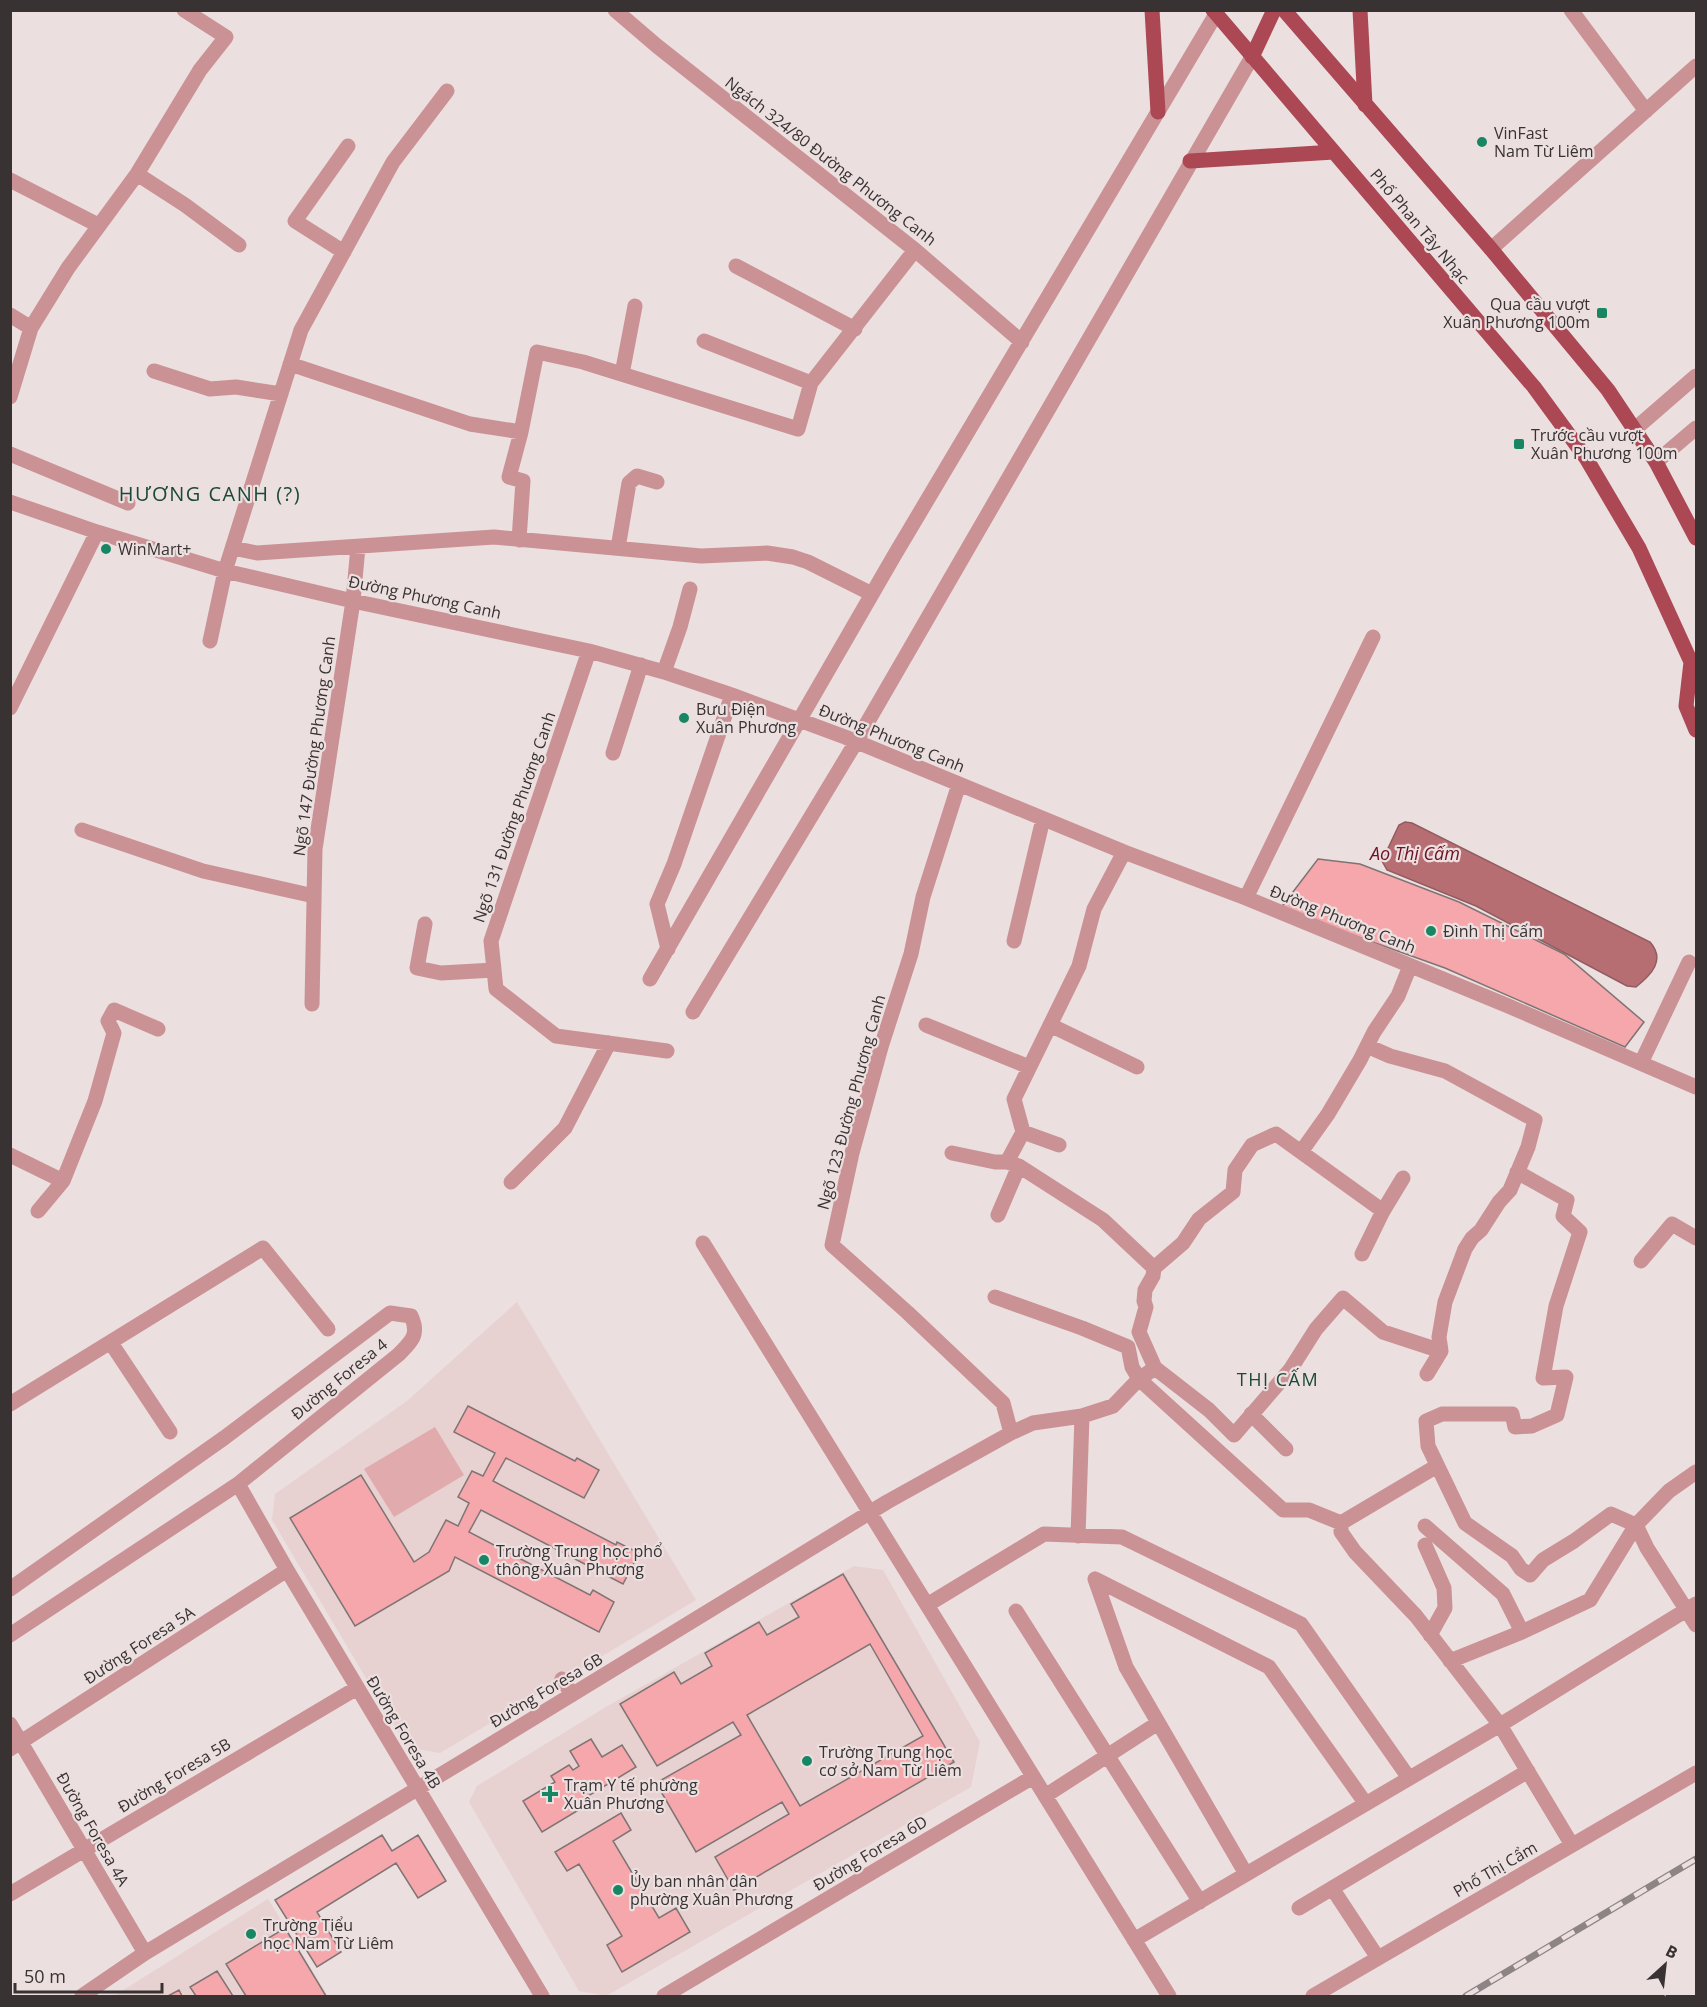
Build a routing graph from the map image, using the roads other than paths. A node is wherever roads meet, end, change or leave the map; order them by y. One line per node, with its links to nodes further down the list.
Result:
1 (184, 10): 18 (street)
2 (615, 10): 23 (street, Ngách 324/80 Đường Phương Canh)
3 (1152, 10): 14 (main road)
4 (1274, 10): 9 (main road)
5 (1284, 10): 12 (main road)
6 (1360, 10): 12 (main road)
7 (1571, 10): 13 (street)
8 (1216, 12): 9 (main road, Phố Phan Tây Nhạc); 14 (street)
9 (1252, 57): 16 (main road, Phố Phan Tây Nhạc); 17 (street)
10 (1696, 66): 13 (street)
11 (447, 91): 24 (street)
12 (1365, 105): 22 (main road)
13 (1646, 111): 22 (street)
14 (1158, 112): 31 (street)
15 (348, 146): 24 (street)
16 (1334, 152): 17 (main road); 61 (main road, Phố Phan Tây Nhạc)
17 (1190, 162): 67 (street)
18 (137, 174): 20 (street); 21 (street)
19 (10, 180): 20 (street)
20 (98, 225): 28 (street)
21 (239, 245)
22 (1491, 249): 40 (main road)
23 (915, 250): 29 (street); 31 (street, Ngách 324/80 Đường Phương Canh)
24 (344, 252): 32 (street)
25 (736, 266): 29 (street)
26 (636, 306): 34 (street)
27 (10, 315): 28 (street)
28 (31, 328): 38 (street)
29 (855, 329): 36 (street)
30 (704, 341): 36 (street)
31 (1022, 342): 55 (street)
32 (290, 364): 37 (street); 41 (street)
33 (154, 371): 37 (street)
34 (622, 374): 36 (street); 41 (street)
35 (1696, 376): 40 (street)
36 (811, 383)
37 (281, 394): 51 (street)
38 (10, 397)
39 (1696, 428): 43 (street)
40 (1635, 429): 43 (main road)
41 (521, 432): 49 (street)
42 (10, 454): 46 (street)
43 (1656, 462): 48 (main road)
44 (657, 482): 52 (street)
45 (10, 502): 47 (street, Đường Phương Canh)
46 (128, 503)
47 (97, 532): 53 (street, Đường Phương Canh); 64 (street)
48 (1696, 538)
49 (519, 540): 50 (street); 52 (street)
50 (358, 547): 51 (street); 56 (street, Ngõ 147 Đường Phương Canh)
51 (232, 548): 53 (street)
52 (618, 548): 55 (street)
53 (225, 571): 56 (street, Đường Phương Canh); 58 (street)
54 (690, 589): 62 (street)
55 (872, 594): 65 (street)
56 (353, 601): 59 (street, Đường Phương Canh); 73 (street, Ngõ 147 Đường Phương Canh)
57 (1372, 637): 74 (street)
58 (210, 641)
59 (589, 651): 60 (street, Đường Phương Canh); 80 (street, Ngõ 131 Đường Phương Canh)
60 (641, 665): 62 (street, Đường Phương Canh); 68 (street)
61 (1694, 666): 66 (main road)
62 (664, 672): 63 (street, Đường Phương Canh)
63 (732, 695): 65 (street, Đường Phương Canh); 77 (street)
64 (10, 708)
65 (801, 720): 67 (street, Đường Phương Canh); 77 (street)
66 (1696, 730)
67 (856, 742): 69 (street, Đường Phương Canh); 83 (street)
68 (613, 753)
69 (959, 784): 70 (street, Đường Phương Canh); 125 (street, Ngõ 123 Đường Phương Canh)
70 (1043, 819): 72 (street, Đường Phương Canh); 76 (street)
71 (82, 830): 73 (street)
72 (1124, 852): 74 (street, Đường Phương Canh); 85 (street)
73 (314, 896): 82 (street, Ngõ 147 Đường Phương Canh)
74 (1246, 898): 79 (street, Đường Phương Canh)
75 (425, 924): 80 (street)
76 (1014, 941)
77 (668, 949): 81 (street)
78 (1689, 962): 90 (street)
79 (1410, 966): 88 (street); 90 (street, Đường Phương Canh)
80 (494, 970): 87 (street, Ngõ 131 Đường Phương Canh)
81 (650, 979)
82 (312, 1004)
83 (693, 1012)
84 (926, 1025): 91 (street)
85 (1050, 1025): 91 (street); 92 (street)
86 (158, 1029): 102 (street)
87 (609, 1043): 89 (street, Ngõ 131 Đường Phương Canh); 103 (street)
88 (1367, 1046): 96 (street); 100 (street)
89 (667, 1052)
90 (1641, 1063): 93 (street, Đường Phương Canh)
91 (1029, 1066): 94 (street)
92 (1137, 1067)
93 (1696, 1087)
94 (1023, 1132): 95 (street); 99 (street)
95 (1059, 1145)
96 (1301, 1152): 105 (street); 111 (street)
97 (952, 1153): 99 (street)
98 (10, 1155): 102 (street)
99 (1013, 1164): 106 (street); 111 (street)
100 (1517, 1172): 117 (street); 127 (street)
101 (1403, 1178): 105 (street)
102 (63, 1181): 104 (street)
103 (511, 1182)
104 (38, 1211)
105 (1383, 1211): 109 (street)
106 (998, 1215)
107 (1696, 1238): 110 (street)
108 (703, 1243): 130 (street)
109 (1362, 1254)
110 (1641, 1261)
111 (1154, 1268): 114 (street)
112 (995, 1297): 116 (street)
113 (328, 1329): 115 (street)
114 (1139, 1332): 116 (street); 118 (street)
115 (111, 1343): 121 (street); 124 (street)
116 (1123, 1344): 120 (street)
117 (1441, 1351): 119 (street); 122 (street)
118 (1155, 1368): 120 (street, Đường Foresa 6B); 122 (street)
119 (1427, 1374)
120 (1139, 1379): 123 (street, Đường Foresa 6B); 131 (street)
121 (10, 1404)
122 (1251, 1414): 126 (street)
123 (1082, 1416): 125 (street, Đường Foresa 6B); 134 (street)
124 (170, 1432)
125 (1011, 1432): 130 (street, Đường Foresa 6B)
126 (1286, 1449)
127 (1437, 1466): 131 (street); 132 (street)
128 (1696, 1472): 132 (street)
129 (238, 1484): 136 (street, Đường Foresa 4B); 137 (street, Đường Foresa 4); 143 (street, Đường Foresa 4)
130 (870, 1512): 138 (street); 148 (street, Đường Foresa 6B)
131 (1341, 1523): 144 (street)
132 (1636, 1525): 139 (street); 142 (street)
133 (1425, 1526): 142 (street)
134 (1078, 1536): 138 (street); 157 (street)
135 (1425, 1545): 144 (street)
136 (286, 1570): 147 (street, Đường Foresa 4B); 152 (street, Đường Foresa 5A)
137 (10, 1589)
138 (927, 1605): 156 (street)
139 (1692, 1607): 141 (street); 151 (street)
140 (1016, 1611): 153 (street)
141 (1696, 1625)
142 (1522, 1632): 145 (street)
143 (10, 1635)
144 (1430, 1635): 145 (street)
145 (1450, 1661): 151 (street)
146 (562, 1679): 148 (street)
147 (357, 1688): 158 (street, Đường Foresa 4B); 162 (street, Đường Foresa 5B)
148 (572, 1695): 158 (street, Đường Foresa 6B)
149 (1158, 1723): 153 (street); 160 (street); 163 (street)
150 (10, 1724): 152 (street, Đường Foresa 4A)
151 (1500, 1725): 154 (street); 157 (street)
152 (16, 1745): 162 (street, Đường Foresa 4A)
153 (1108, 1756): 159 (street); 166 (street)
154 (1528, 1771): 161 (street); 164 (street)
155 (1696, 1773): 161 (street, Phố Thị Cẩm)
156 (1033, 1777): 159 (street); 173 (street, Đường Foresa 6D)
157 (1409, 1778): 160 (street)
158 (417, 1788): 169 (street, Đường Foresa 6B); 172 (street, Đường Foresa 4B)
159 (1045, 1796): 168 (street)
160 (1366, 1804): 163 (street)
161 (1572, 1845): 170 (street, Phố Thị Cẩm)
162 (84, 1850): 165 (street, Đường Foresa 5B); 169 (street, Đường Foresa 4A)
163 (1246, 1874): 166 (street)
164 (1332, 1888): 167 (street); 170 (street)
165 (10, 1894)
166 (1200, 1902): 168 (street)
167 (1299, 1908)
168 (1134, 1940): 174 (street)
169 (145, 1953): 171 (street, Đường Foresa 6B)
170 (1378, 1958): 175 (street, Phố Thị Cẩm)
171 (81, 1996)
172 (542, 1996)
173 (664, 1996)
174 (1169, 1996)
175 (1313, 1996)

